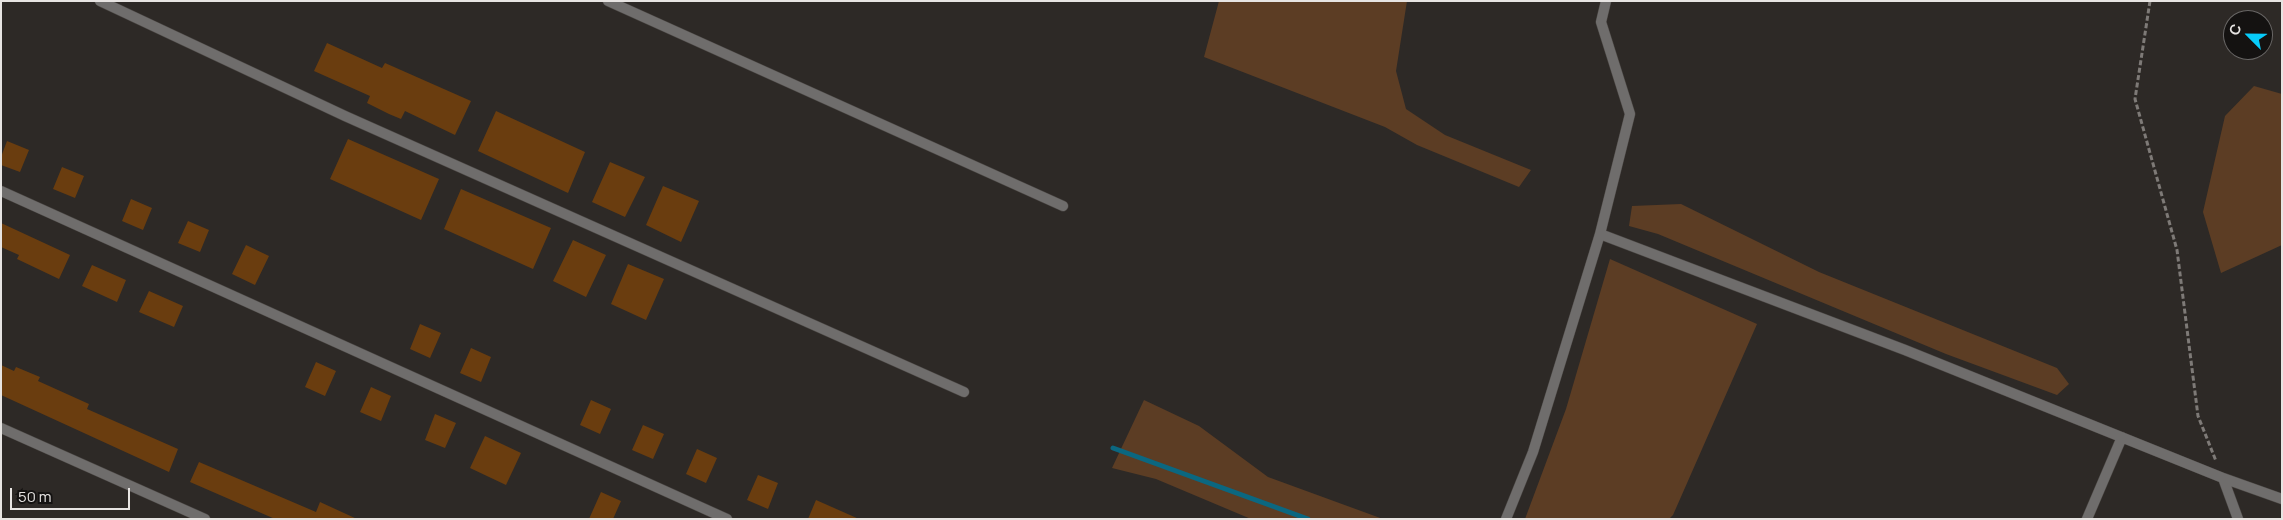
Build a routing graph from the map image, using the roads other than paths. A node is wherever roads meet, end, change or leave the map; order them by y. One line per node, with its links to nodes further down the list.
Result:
1 (100, 1): 7 (street)
2 (608, 1): 5 (street)
3 (1606, 1): 6 (street)
4 (1, 191): 13 (street)
5 (1063, 206)
6 (1600, 234): 9 (street); 14 (street)
7 (964, 392)
8 (1, 428): 12 (street)
9 (2122, 437): 10 (street); 15 (street)
10 (2223, 478): 11 (street); 16 (street)
11 (2282, 499)
12 (205, 519)
13 (727, 519)
14 (1506, 519)
15 (2087, 519)
16 (2238, 519)

